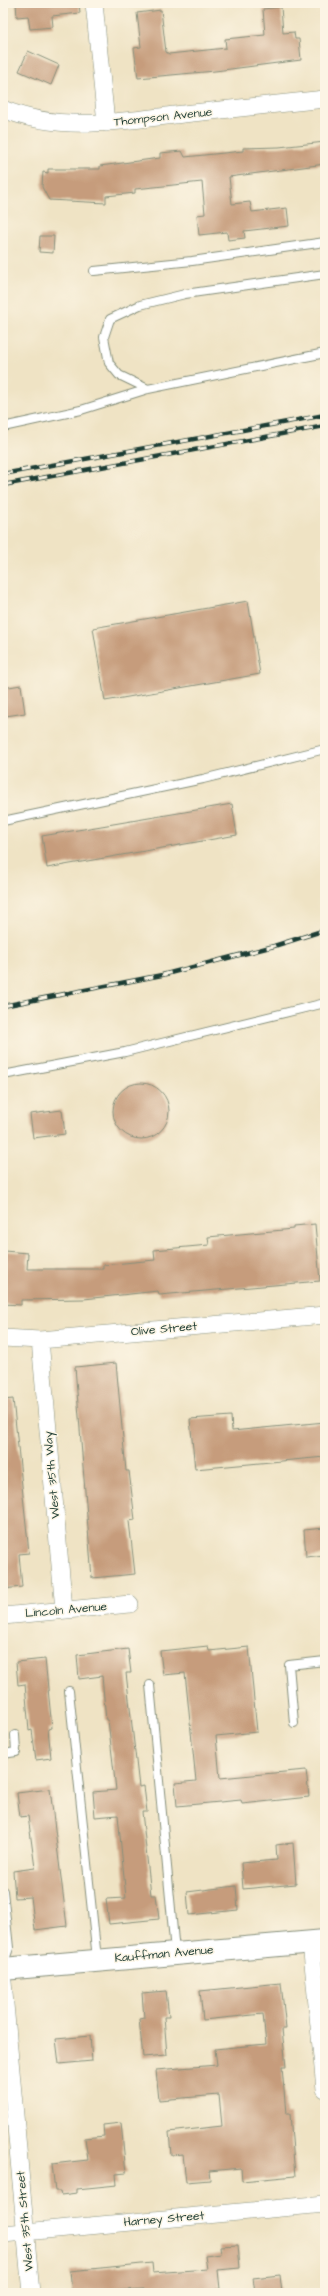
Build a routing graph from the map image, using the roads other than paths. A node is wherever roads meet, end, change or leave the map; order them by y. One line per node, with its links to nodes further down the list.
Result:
1 (94, 3): 4 (street)
2 (325, 99): 4 (street, Thompson Avenue)
3 (3, 109): 4 (street, Thompson Avenue)
4 (106, 123)
5 (325, 242): 6 (lane)
6 (94, 271)
7 (325, 274): 9 (lane)
8 (325, 352): 9 (lane)
9 (148, 389): 10 (lane)
10 (3, 427)
11 (325, 749): 12 (lane)
12 (3, 821)
13 (325, 1003): 14 (lane)
14 (3, 1075)
15 (325, 1315): 17 (street, Olive Street)
16 (3, 1338): 17 (street, Olive Street)
17 (40, 1340): 19 (street, West 35th Way)
18 (130, 1604): 19 (street, Lincoln Avenue)
19 (64, 1610): 20 (street, Lincoln Avenue)
20 (3, 1616)
21 (325, 1661): 24 (lane)
22 (150, 1685): 29 (lane)
23 (69, 1692): 30 (lane)
24 (294, 1723)
25 (15, 1735): 26 (lane)
26 (3, 1754)
27 (3, 1891): 31 (lane)
28 (318, 1942): 29 (street, Kauffman Avenue); 34 (street)
29 (175, 1953): 30 (street, Kauffman Avenue)
30 (97, 1960): 32 (street, Kauffman Avenue)
31 (3, 1966)
32 (3, 1970)
33 (3, 1982): 35 (street, West 35th Street)
34 (325, 2088)
35 (8, 2101): 37 (street, West 35th Street)
36 (325, 2204): 37 (street, Harney Street)
37 (25, 2232): 38 (street, Harney Street); 39 (street, West 35th Street)
38 (3, 2234)
39 (31, 2293)

